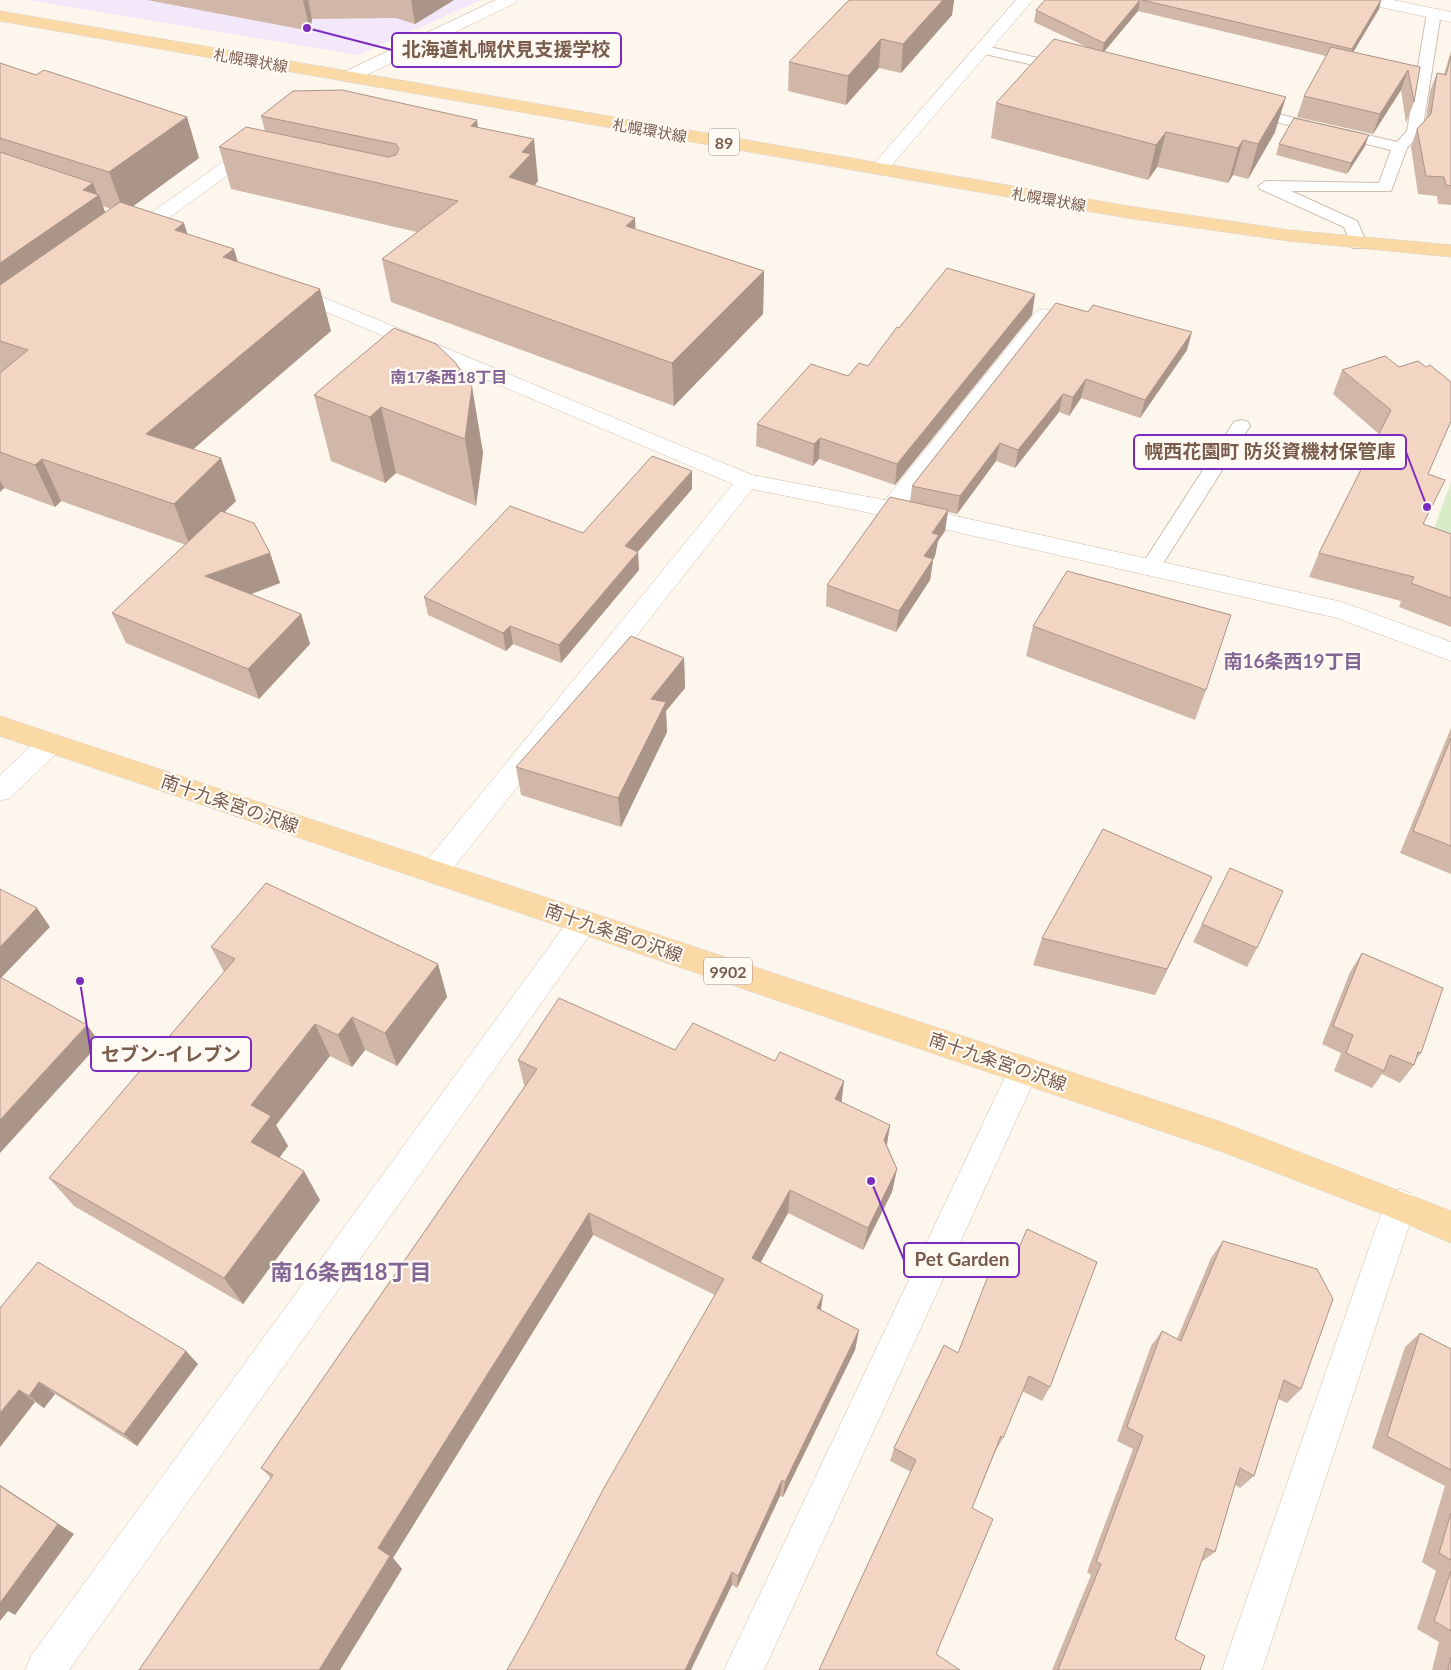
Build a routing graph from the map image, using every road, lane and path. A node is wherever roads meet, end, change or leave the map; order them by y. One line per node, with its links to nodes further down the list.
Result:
1 (508, 0): 9 (street)
2 (1026, 0): 7 (street)
3 (1371, 0): 4 (street)
4 (1429, 8): 6 (street); 11 (lane)
5 (0, 16): 9 (main road, 札幌環状線 / 89)
6 (1451, 17)
7 (981, 49): 8 (lane); 13 (street)
8 (1083, 73)
9 (348, 77): 13 (main road, 札幌環状線 / 89)
10 (1237, 109): 11 (lane)
11 (1400, 147): 16 (lane)
12 (277, 166): 15 (street)
13 (879, 169): 16 (main road, 札幌環状線 / 89)
14 (116, 219): 15 (street)
15 (153, 232): 17 (street)
16 (1358, 244): 18 (main road, 札幌環状線 / 89)
17 (116, 248)
18 (1451, 251)
19 (272, 282): 22 (street)
20 (1044, 315): 23 (street)
21 (1241, 426): 24 (lane)
22 (747, 481): 23 (street); 29 (street)
23 (890, 509): 24 (street)
24 (1150, 568): 25 (street)
25 (1451, 652)
26 (0, 726): 27 (main road, 南十九条宮の沢線 / 9902)
27 (51, 743): 28 (street); 29 (main road, 南十九条宮の沢線 / 9902)
28 (0, 791)
29 (434, 872): 30 (main road, 南十九条宮の沢線 / 9902)
30 (583, 922): 31 (main road, 南十九条宮の沢線 / 9902); 34 (street)
31 (1024, 1070): 32 (main road, 南十九条宮の沢線 / 9902); 35 (street)
32 (1400, 1204): 33 (main road, 南十九条宮の沢線 / 9902); 36 (street)
33 (1451, 1226)
34 (45, 1670)
35 (744, 1670)
36 (1242, 1670)

